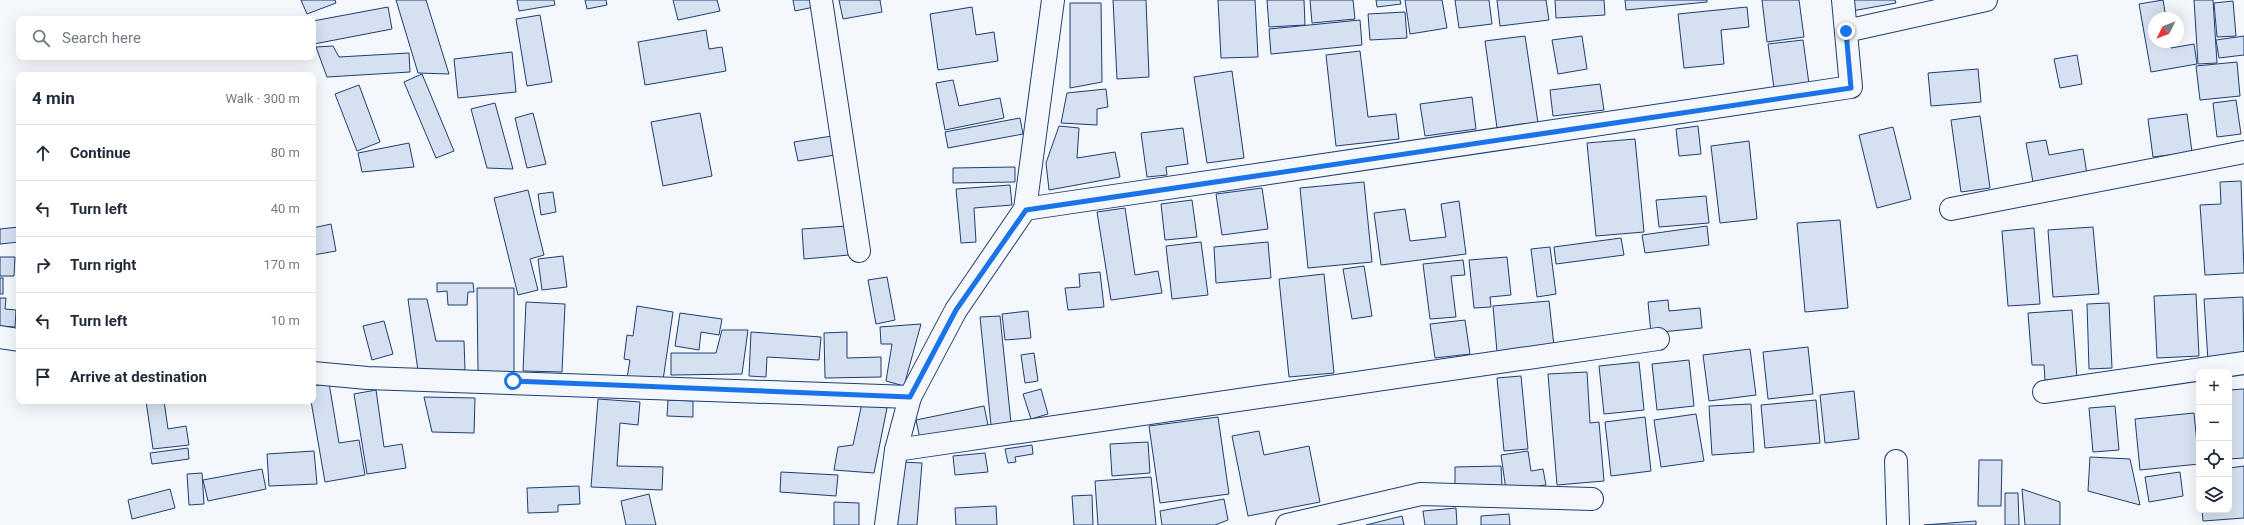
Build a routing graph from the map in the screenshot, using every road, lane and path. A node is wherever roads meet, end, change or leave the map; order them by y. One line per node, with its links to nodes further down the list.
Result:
1 (821, 0): 9 (street)
2 (1053, 0): 8 (street)
3 (1843, 0): 5 (street)
4 (1986, 0): 5 (street)
5 (1846, 31): 8 (street)
6 (2244, 152): 7 (street)
7 (1952, 209)
8 (1026, 210): 16 (street)
9 (859, 251)
10 (0, 338): 12 (street)
11 (1658, 339): 17 (street)
12 (16, 340)
13 (2244, 364): 15 (street)
14 (316, 373): 16 (street)
15 (2044, 392)
16 (910, 397): 17 (street)
17 (896, 450): 20 (street)
18 (1896, 461): 22 (street)
19 (1592, 499): 21 (street)
20 (886, 525)
21 (1287, 525)
22 (1898, 525)

